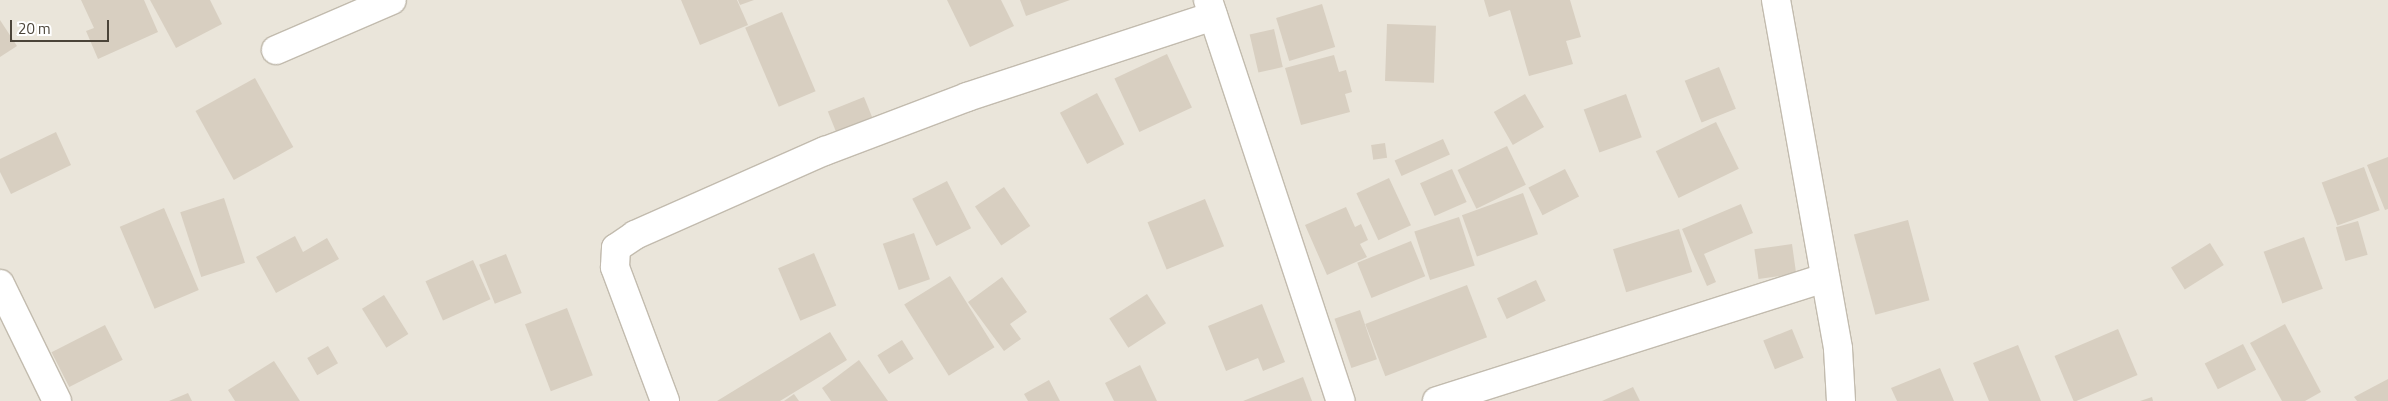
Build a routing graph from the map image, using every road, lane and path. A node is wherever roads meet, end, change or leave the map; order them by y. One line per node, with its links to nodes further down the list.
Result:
1 (392, 0): 4 (street)
2 (1776, 0): 5 (street)
3 (1211, 8): 8 (street); 9 (street)
4 (276, 50)
5 (1825, 278): 10 (street); 11 (street)
6 (0, 284): 7 (street)
7 (57, 401)
8 (665, 401)
9 (1341, 401)
10 (1437, 401)
11 (1841, 401)

